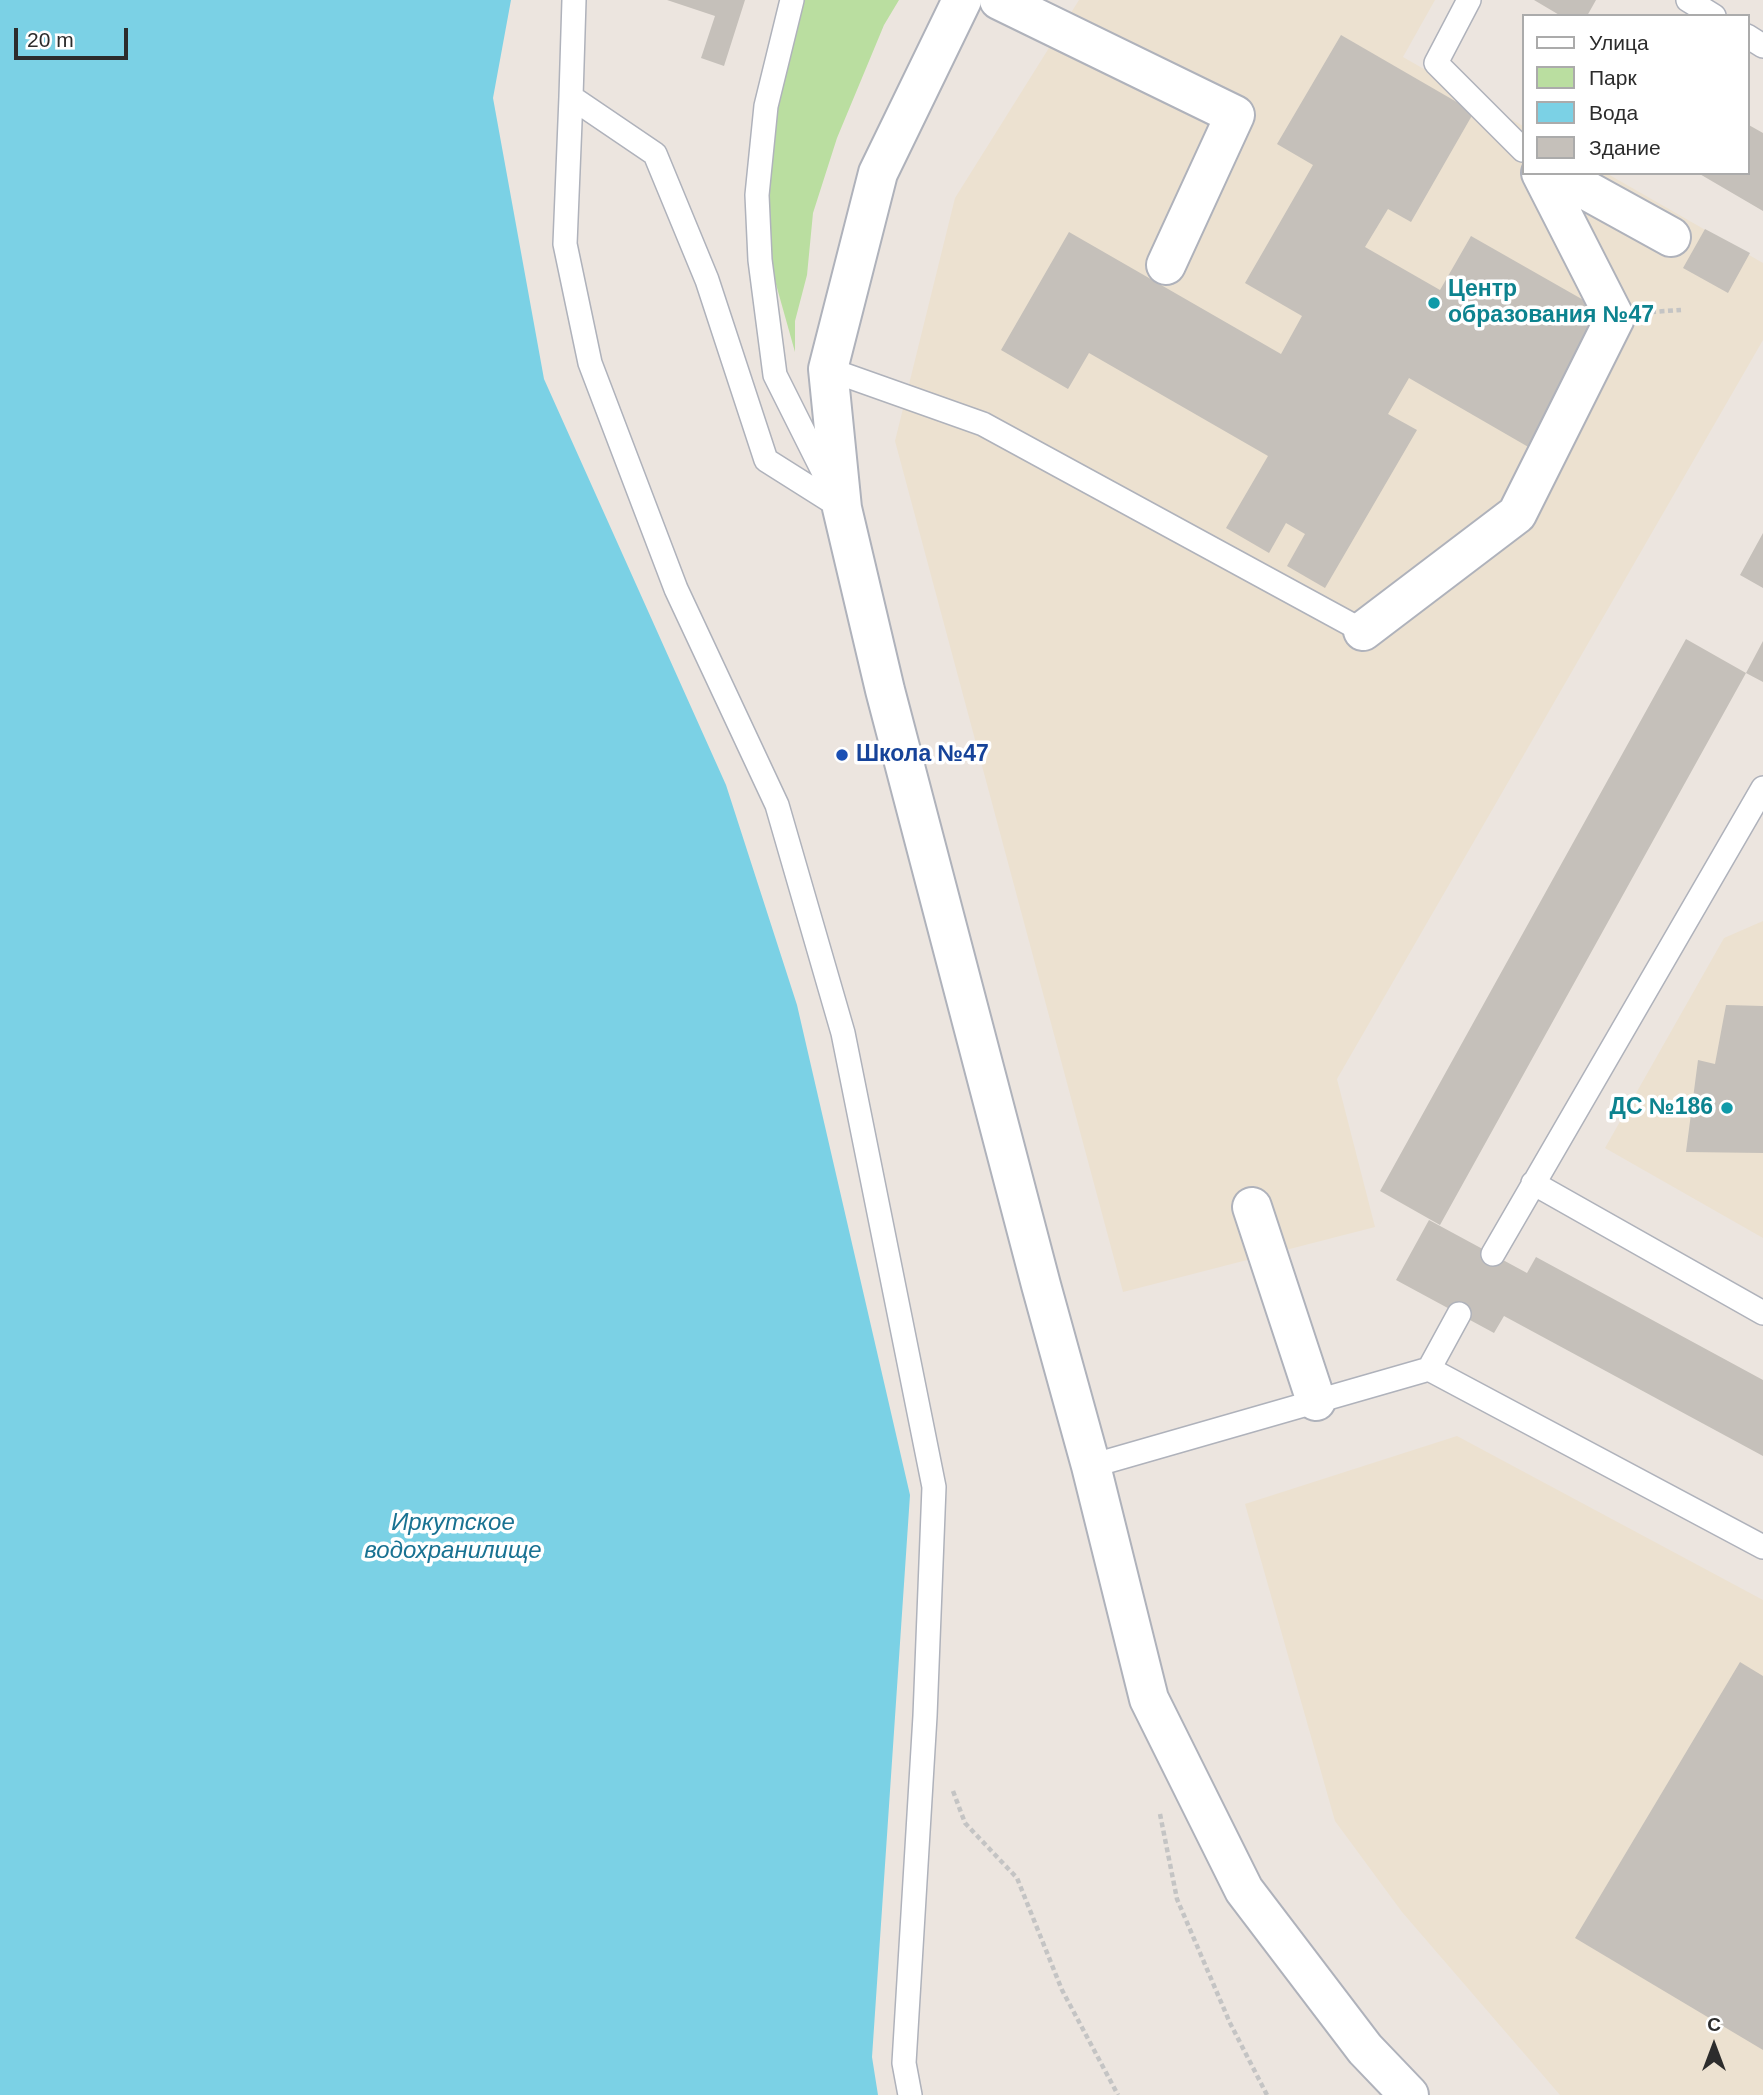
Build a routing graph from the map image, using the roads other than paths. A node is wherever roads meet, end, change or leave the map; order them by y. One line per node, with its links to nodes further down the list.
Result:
1 (574, 0): 8 (lane)
2 (792, 0): 15 (lane)
3 (962, 0): 14 (street)
4 (999, 0): 13 (street)
5 (1469, 0): 9 (lane)
6 (1688, 0): 7 (lane)
7 (1711, 14)
8 (571, 97): 15 (lane); 27 (lane)
9 (1522, 149)
10 (1542, 175): 16 (street)
11 (1559, 175): 12 (street)
12 (1671, 237)
13 (1166, 265)
14 (828, 369): 15 (street); 16 (lane)
15 (842, 508): 25 (street)
16 (1363, 631)
17 (1761, 797): 18 (lane)
18 (1533, 1183): 20 (lane); 21 (lane)
19 (1252, 1207): 24 (street)
20 (1493, 1254)
21 (1763, 1313)
22 (1459, 1314): 23 (lane)
23 (1429, 1369): 24 (lane); 26 (lane)
24 (1316, 1401): 25 (lane)
25 (1091, 1466): 28 (street)
26 (1763, 1547)
27 (909, 2095)
28 (1409, 2095)

